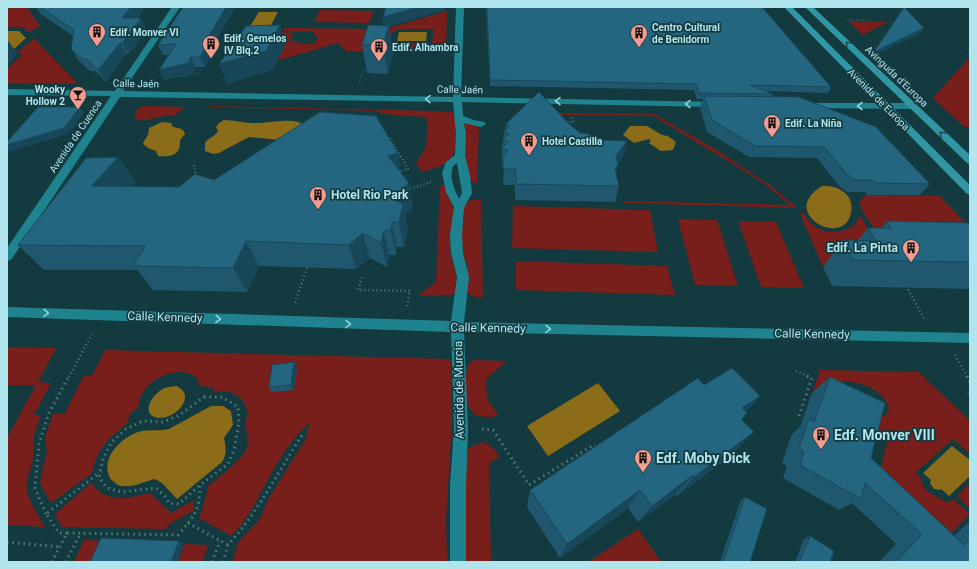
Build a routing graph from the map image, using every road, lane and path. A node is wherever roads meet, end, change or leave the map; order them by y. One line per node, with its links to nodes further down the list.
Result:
1 (176, 7): 8 (street, Avenida de Cuenca)
2 (460, 7): 9 (street, Avenida de Murcia)
3 (788, 7): 12 (main road, Avenida de Europa)
4 (809, 7): 13 (main road, Avinguda d'Europa, one-way to 4)
5 (966, 49): 6 (path)
6 (970, 50)
7 (7, 92): 8 (street, Calle Jaén)
8 (116, 94): 9 (street, Calle Jaén, one-way to 8); 28 (street, Avenida de Cuenca)
9 (457, 100): 10 (street, Calle Jaén, one-way to 9); 14 (street, Avenida de Murcia)
10 (729, 104)
11 (798, 106): 12 (street, one-way to 11)
12 (887, 106): 13 (street); 25 (main road, Avenida de Europa)
13 (913, 106): 20 (main road, Avinguda d'Europa, one-way to 13)
14 (459, 117): 15 (street); 19 (street, Avenida de Murcia)
15 (481, 124)
16 (384, 135): 22 (path)
17 (158, 136): 18 (path)
18 (164, 139)
19 (460, 156): 23 (street); 27 (street, Avenida de Murcia)
20 (970, 161)
21 (194, 165): 24 (path)
22 (398, 165)
23 (447, 178): 26 (path); 27 (street)
24 (197, 184)
25 (970, 191)
26 (400, 192)
27 (459, 207): 36 (street, Avenida de Murcia)
28 (7, 257)
29 (307, 268): 35 (path)
30 (362, 276): 32 (path)
31 (903, 281): 37 (path)
32 (410, 291)
33 (7, 312): 34 (street, Calle Kennedy, one-way to 34)
34 (103, 315): 35 (street, Calle Kennedy, one-way to 35); 47 (path)
35 (289, 322): 36 (street, Calle Kennedy, one-way to 36)
36 (457, 327): 37 (street, Calle Kennedy, one-way to 37); 42 (street, Avenida de Murcia)
37 (939, 337): 38 (street, Calle Kennedy); 40 (path)
38 (970, 338)
39 (796, 371): 41 (path)
40 (970, 382)
41 (799, 416)
42 (461, 429): 44 (path); 59 (street, Avenida de Murcia)
43 (302, 435): 53 (path)
44 (595, 444)
45 (99, 473): 46 (path); 46 (path); 47 (path)
46 (200, 485): 48 (path)
47 (46, 514): 49 (path)
48 (188, 523): 50 (path); 51 (path)
49 (67, 533): 50 (path); 54 (path)
50 (80, 534): 56 (path)
51 (220, 541): 53 (path); 57 (path)
52 (7, 542): 54 (path)
53 (228, 545): 58 (path)
54 (60, 547): 55 (path)
55 (52, 562)
56 (66, 562)
57 (212, 562)
58 (223, 562)
59 (458, 562)

